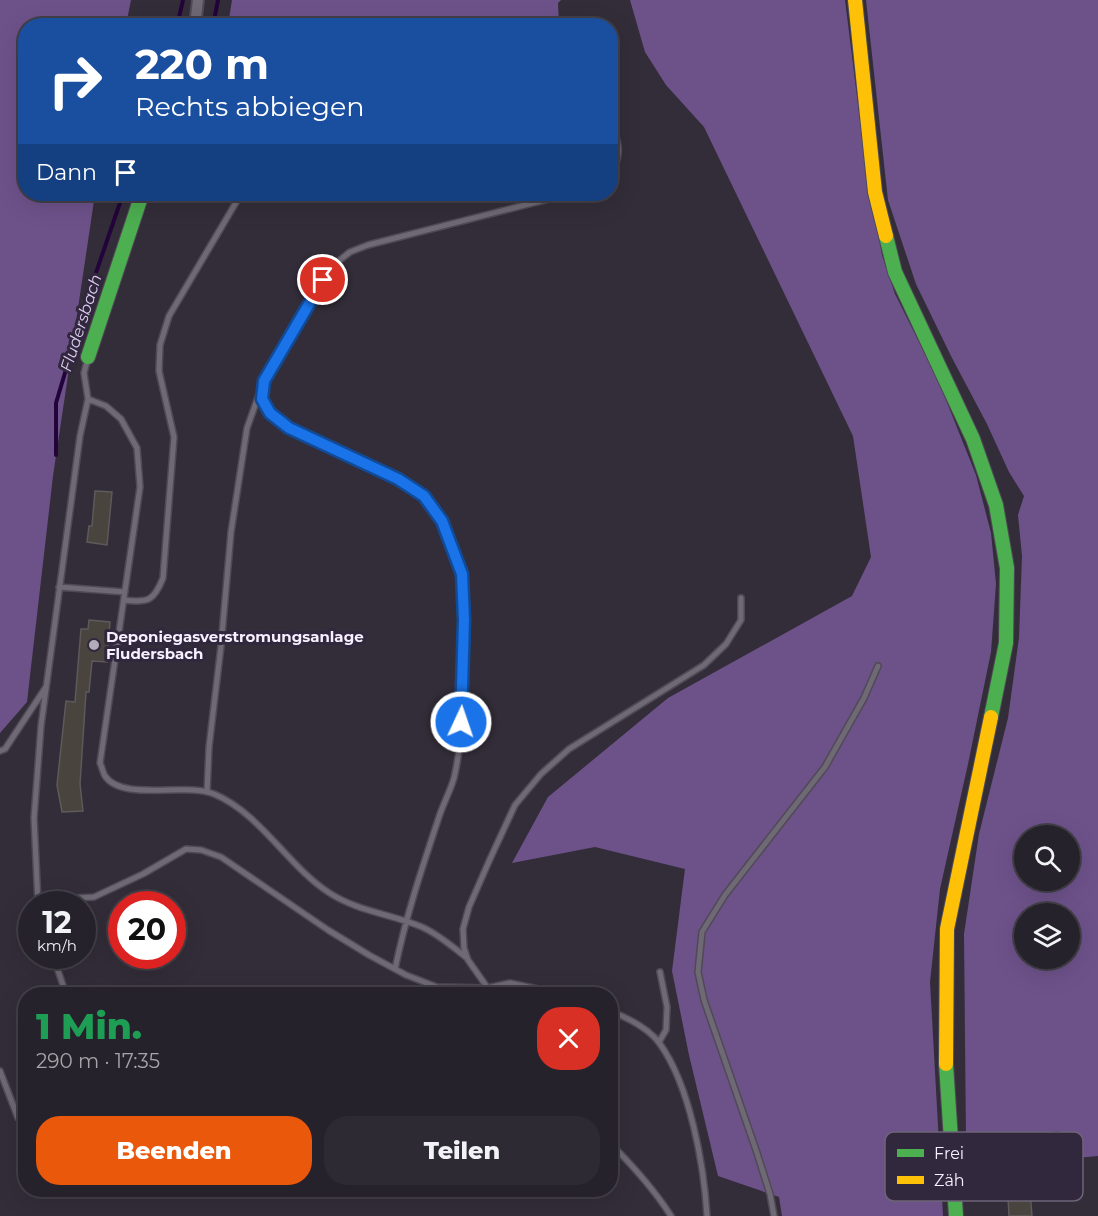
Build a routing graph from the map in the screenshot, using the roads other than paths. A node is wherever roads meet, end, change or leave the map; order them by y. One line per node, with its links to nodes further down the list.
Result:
1 (198, 0): 3 (street)
2 (855, 0): 36 (main road)
3 (196, 18)
4 (618, 137): 5 (lane)
5 (618, 161)
6 (140, 201): 9 (main road)
7 (237, 201): 15 (lane)
8 (540, 201): 10 (lane)
9 (88, 357): 11 (lane)
10 (264, 381): 19 (lane); 22 (lane)
11 (88, 399): 12 (lane); 13 (lane)
12 (59, 587): 13 (lane); 17 (lane)
13 (125, 592): 15 (lane)
14 (741, 598): 23 (lane)
15 (124, 600): 19 (lane)
16 (878, 666): 41 (lane)
17 (47, 686): 18 (lane); 20 (lane)
18 (0, 751)
19 (207, 792): 22 (lane)
20 (37, 891)
21 (96, 896): 25 (lane)
22 (405, 921): 23 (lane); 25 (lane)
23 (467, 958): 29 (lane)
24 (57, 969): 27 (lane)
25 (395, 969): 28 (lane)
26 (660, 972): 33 (lane)
27 (64, 987)
28 (437, 987)
29 (486, 987)
30 (492, 987): 31 (lane)
31 (529, 987)
32 (618, 1015): 33 (lane)
33 (659, 1042): 40 (lane)
34 (0, 1071): 35 (lane)
35 (18, 1118)
36 (951, 1132)
37 (618, 1151): 39 (lane)
38 (955, 1201): 42 (main road)
39 (671, 1216)
40 (707, 1216)
41 (774, 1216)
42 (956, 1216)

